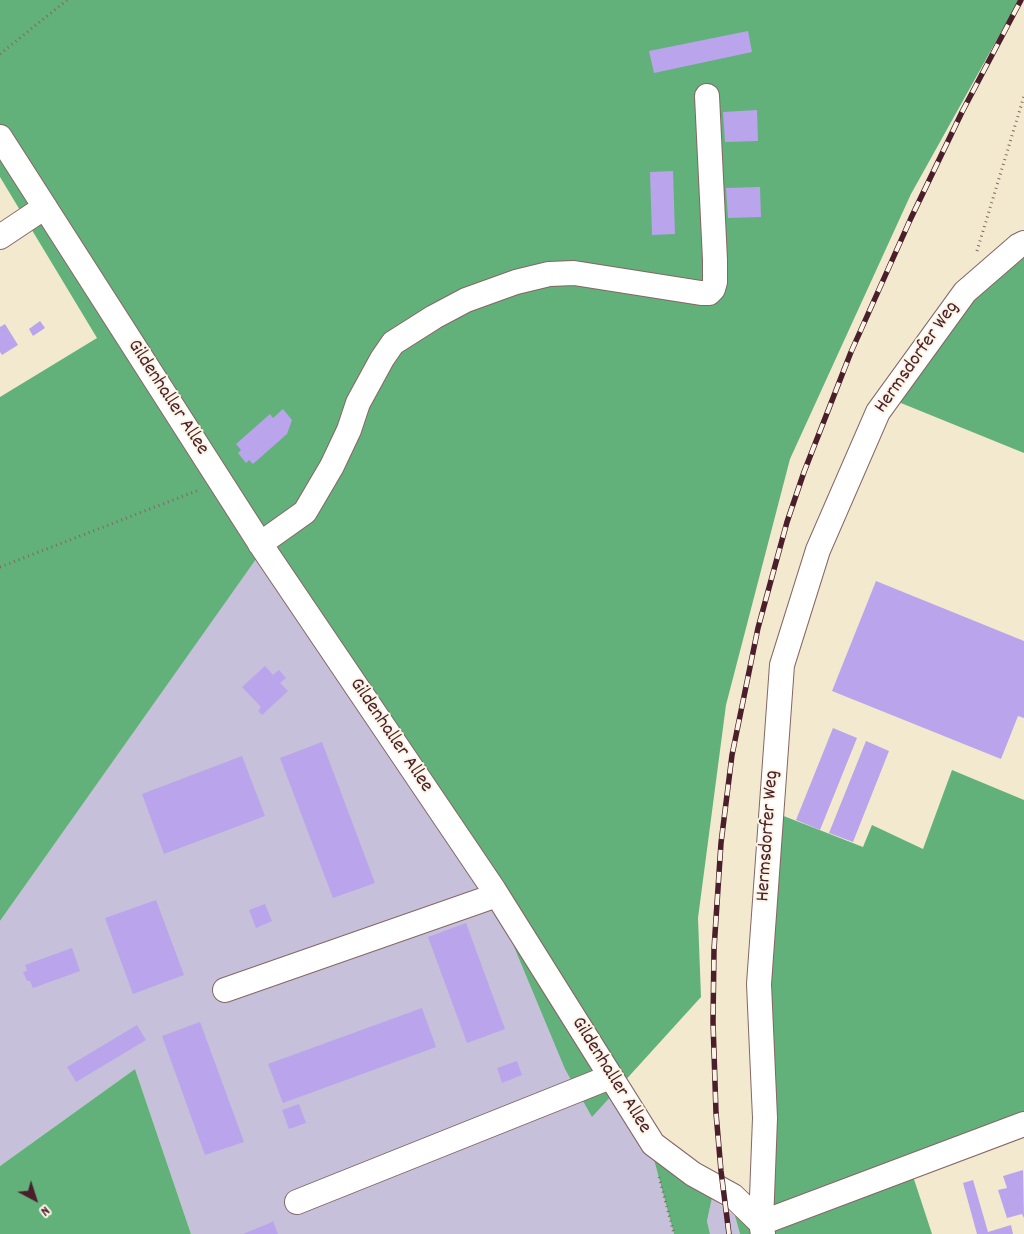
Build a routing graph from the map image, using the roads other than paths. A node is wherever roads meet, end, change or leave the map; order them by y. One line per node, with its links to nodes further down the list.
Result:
1 (708, 96): 6 (street)
2 (0, 137): 3 (street, Gildenhaller Allee)
3 (45, 207): 4 (street); 6 (street, Gildenhaller Allee)
4 (0, 237)
5 (1024, 244): 12 (street, Hermsdorfer Weg)
6 (260, 544): 7 (street, Gildenhaller Allee)
7 (497, 895): 8 (street); 9 (street, Gildenhaller Allee)
8 (225, 990)
9 (610, 1077): 11 (street); 12 (street, Gildenhaller Allee)
10 (1024, 1124): 12 (street)
11 (297, 1202)
12 (762, 1228)

